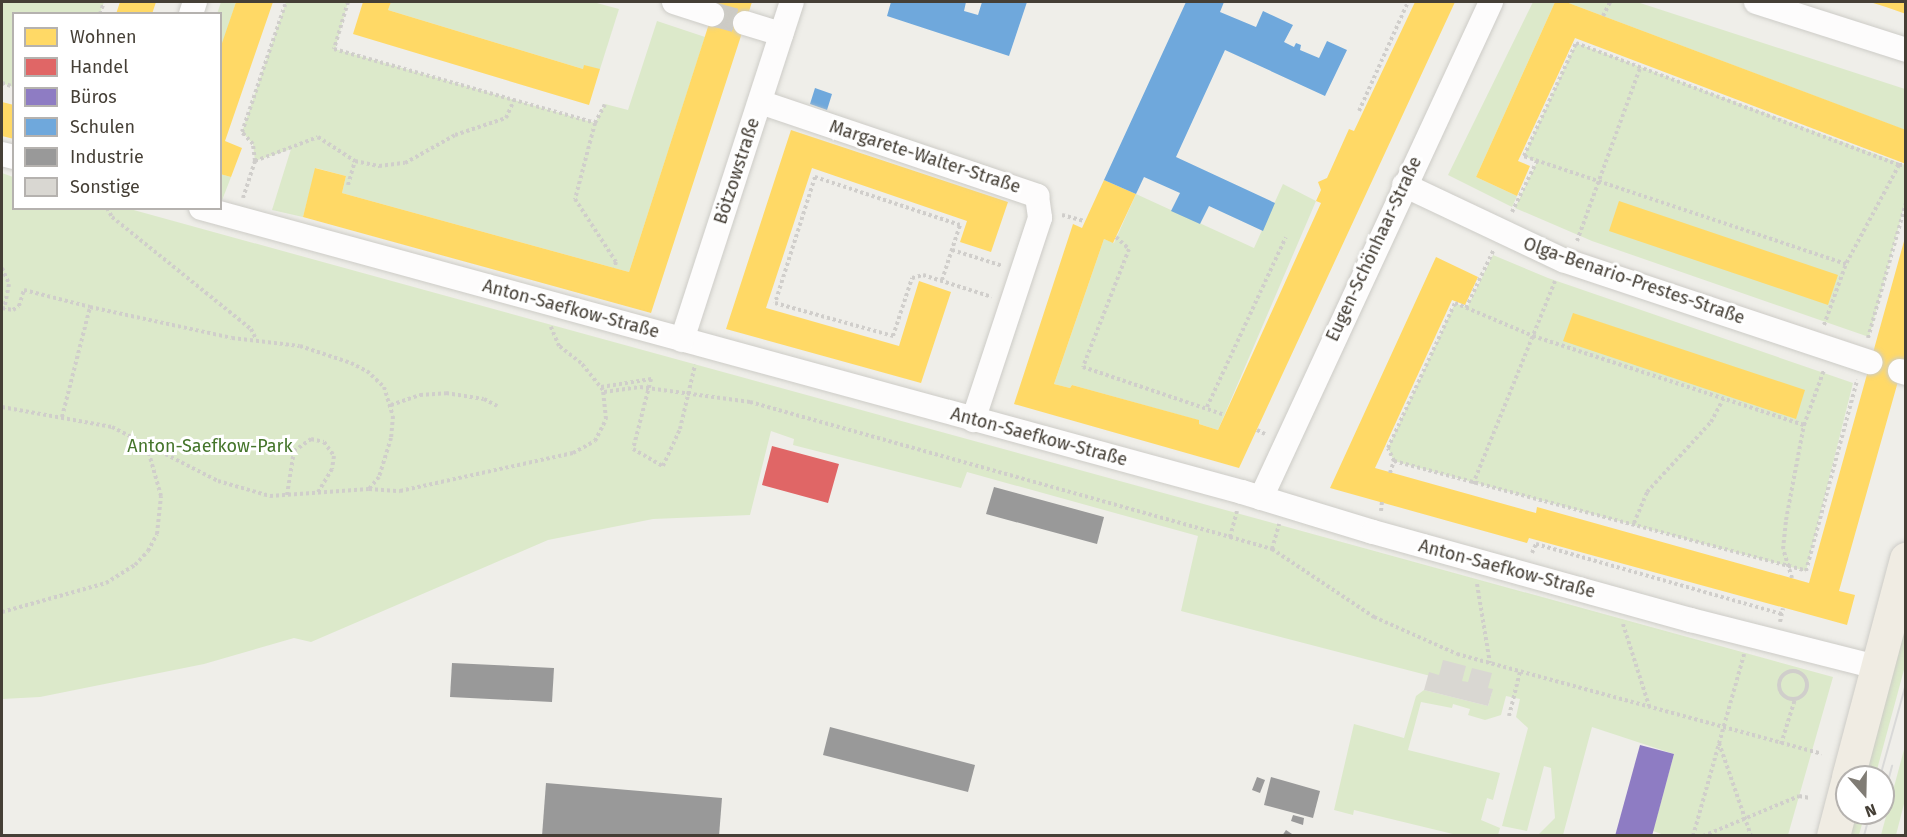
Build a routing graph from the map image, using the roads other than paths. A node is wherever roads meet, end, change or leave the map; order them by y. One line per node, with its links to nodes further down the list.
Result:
1 (674, 2): 5 (street)
2 (792, 2): 7 (street, Bötzowstraße)
3 (1491, 2): 10 (street, Eugen-Schönhaar-Straße)
4 (1756, 2): 8 (street)
5 (712, 14)
6 (745, 23): 7 (street)
7 (781, 34): 9 (street, Bötzowstraße)
8 (1905, 50)
9 (759, 102): 12 (street, Bötzowstraße); 14 (street, Margarete-Walter-Straße)
10 (1404, 185): 13 (street, Olga-Benario-Prestes-Straße); 15 (street, Eugen-Schönhaar-Straße)
11 (208, 210): 12 (street, Anton-Saefkow-Straße)
12 (682, 340): 14 (street, Anton-Saefkow-Straße)
13 (1864, 370)
14 (973, 420): 15 (street, Anton-Saefkow-Straße)
15 (1261, 498): 17 (street, Anton-Saefkow-Straße)
16 (1905, 560): 17 (main road)
17 (1877, 667): 18 (main road)
18 (1851, 765)

